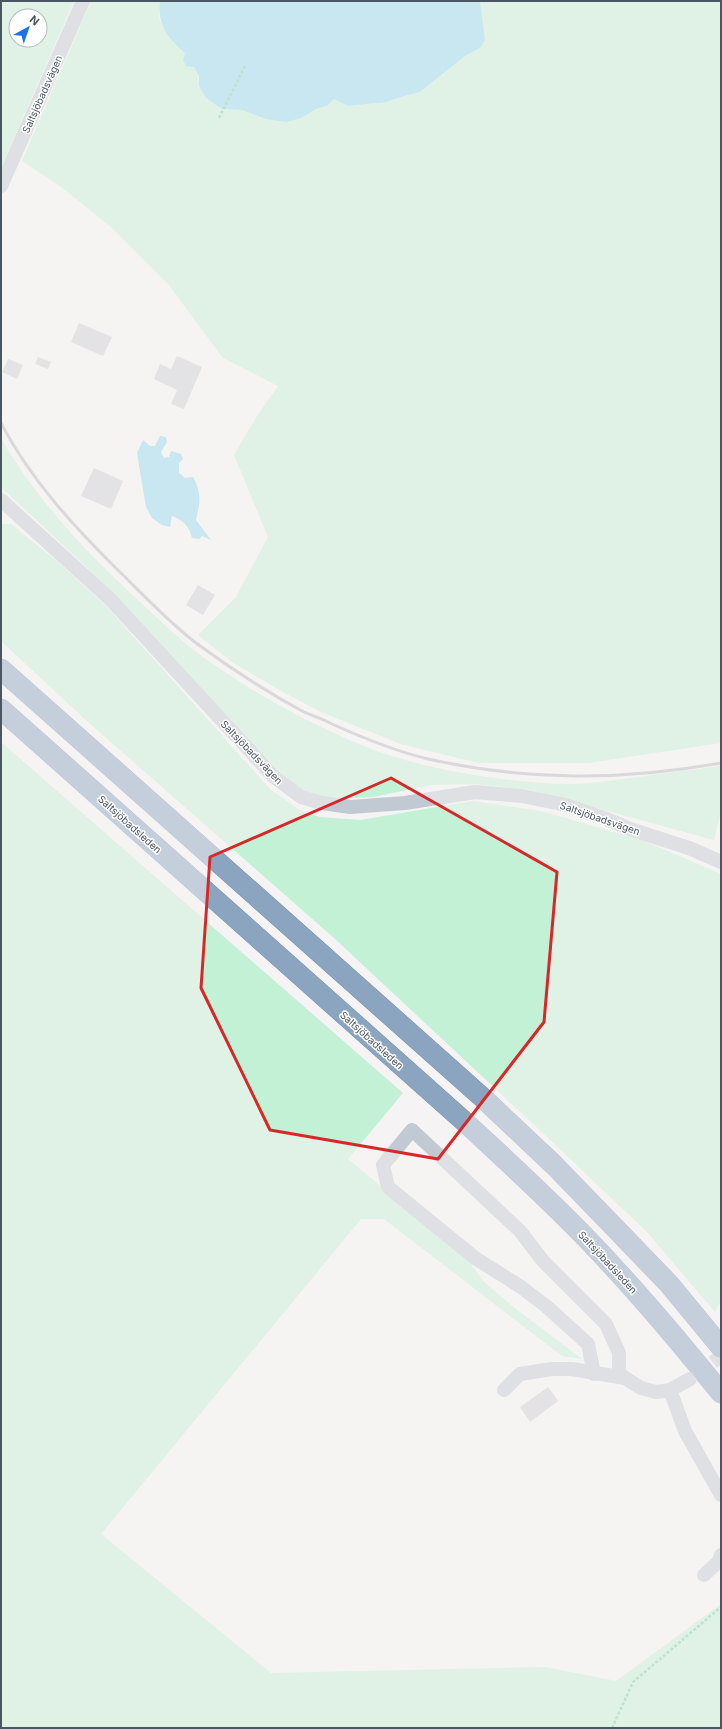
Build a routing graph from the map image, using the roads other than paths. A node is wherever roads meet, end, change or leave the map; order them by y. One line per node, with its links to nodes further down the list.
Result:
1 (83, 1): 2 (street, Saltsjöbadsvägen)
2 (1, 186)
3 (2, 504): 6 (street, Saltsjöbadsvägen)
4 (1, 669): 7 (highway)
5 (1, 709): 13 (highway, Saltsjöbadsleden)
6 (721, 862)
7 (721, 1347)
8 (594, 1374): 9 (street); 9 (street); 11 (street)
9 (625, 1378): 12 (street)
10 (690, 1379): 12 (street)
11 (504, 1390)
12 (670, 1390): 14 (street)
13 (721, 1393)
14 (721, 1495)
15 (721, 1555): 16 (street)
16 (704, 1575)

